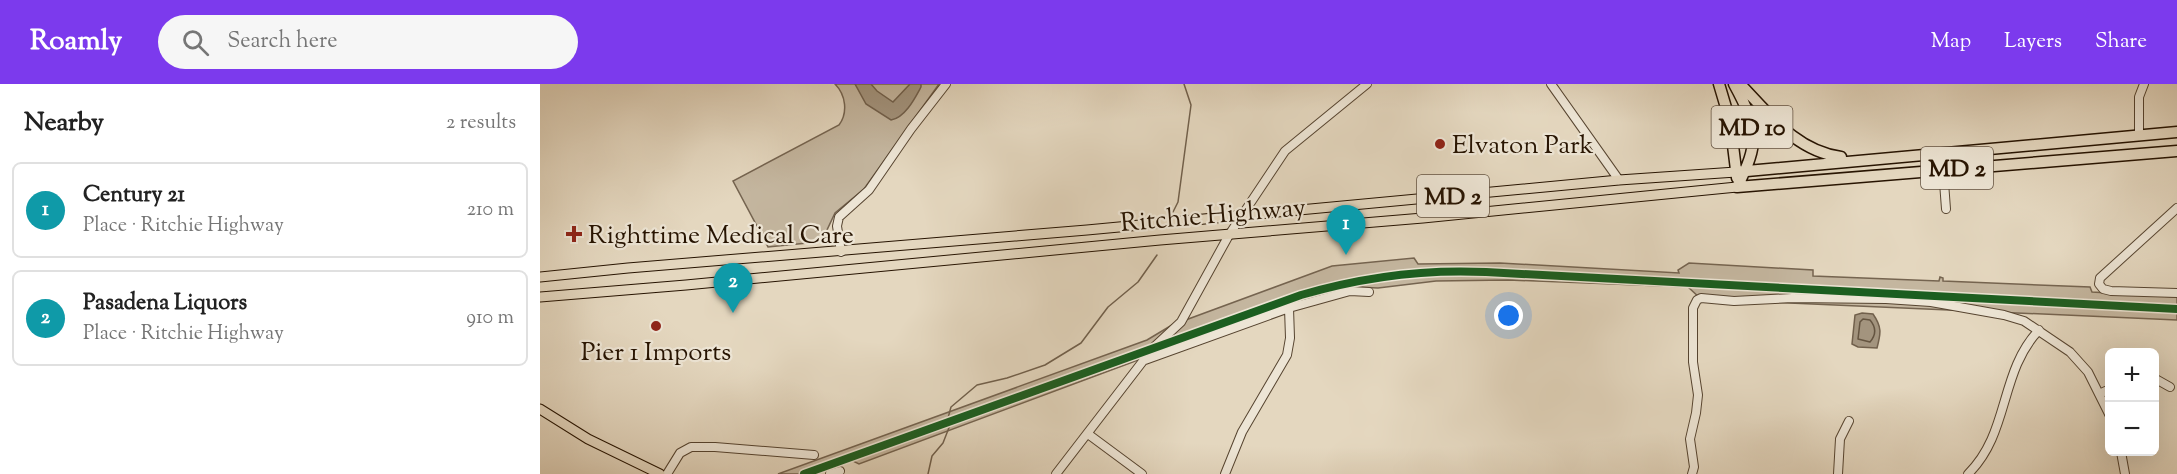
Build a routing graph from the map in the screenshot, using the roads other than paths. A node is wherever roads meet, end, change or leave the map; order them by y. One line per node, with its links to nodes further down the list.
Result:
1 (946, 84): 20 (street)
2 (1367, 84): 18 (street)
3 (1551, 84): 14 (street)
4 (1719, 84): 13 (highway, MD 10)
5 (1734, 84): 13 (highway, MD 10)
6 (1740, 84): 11 (highway)
7 (2144, 84): 9 (street)
8 (2177, 132): 9 (highway, MD 2)
9 (2139, 135): 11 (highway, MD 2)
10 (2177, 151): 12 (highway, Ritchie Highway / MD 2)
11 (1863, 160): 13 (highway, Ritchie Highway / MD 2)
12 (1943, 169): 15 (highway, Ritchie Highway / MD 2); 16 (street)
13 (1741, 171): 14 (main road, Ritchie Highway / MD 2); 15 (highway, MD 10)
14 (1619, 180): 18 (main road, Ritchie Highway / MD 2)
15 (1737, 187): 19 (main road, Ritchie Highway / MD 2)
16 (1947, 208)
17 (2177, 208): 23 (street)
18 (1241, 216): 19 (street); 20 (main road, Ritchie Highway / MD 2)
19 (1229, 235): 24 (main road, Ritchie Highway / MD 2); 27 (street)
20 (841, 252): 21 (main road, Ritchie Highway / MD 2)
21 (540, 277)
22 (1369, 292): 25 (street)
23 (2177, 294)
24 (540, 297)
25 (1289, 308): 27 (street); 44 (street)
26 (2039, 330): 31 (street); 45 (street); 47 (street)
27 (1144, 360): 35 (street)
28 (2159, 381): 29 (street)
29 (2170, 387)
30 (2105, 391): 31 (street)
31 (2099, 394): 32 (street)
32 (2105, 408)
33 (540, 409): 39 (main road)
34 (1849, 422): 46 (street)
35 (1088, 434): 42 (street); 43 (street)
36 (814, 455): 40 (street)
37 (2122, 456): 48 (street)
38 (840, 471): 41 (street)
39 (660, 474)
40 (666, 474)
41 (831, 474)
42 (1056, 474)
43 (1142, 474)
44 (1225, 474)
45 (1692, 474)
46 (1838, 474)
47 (1968, 474)
48 (2125, 474)

